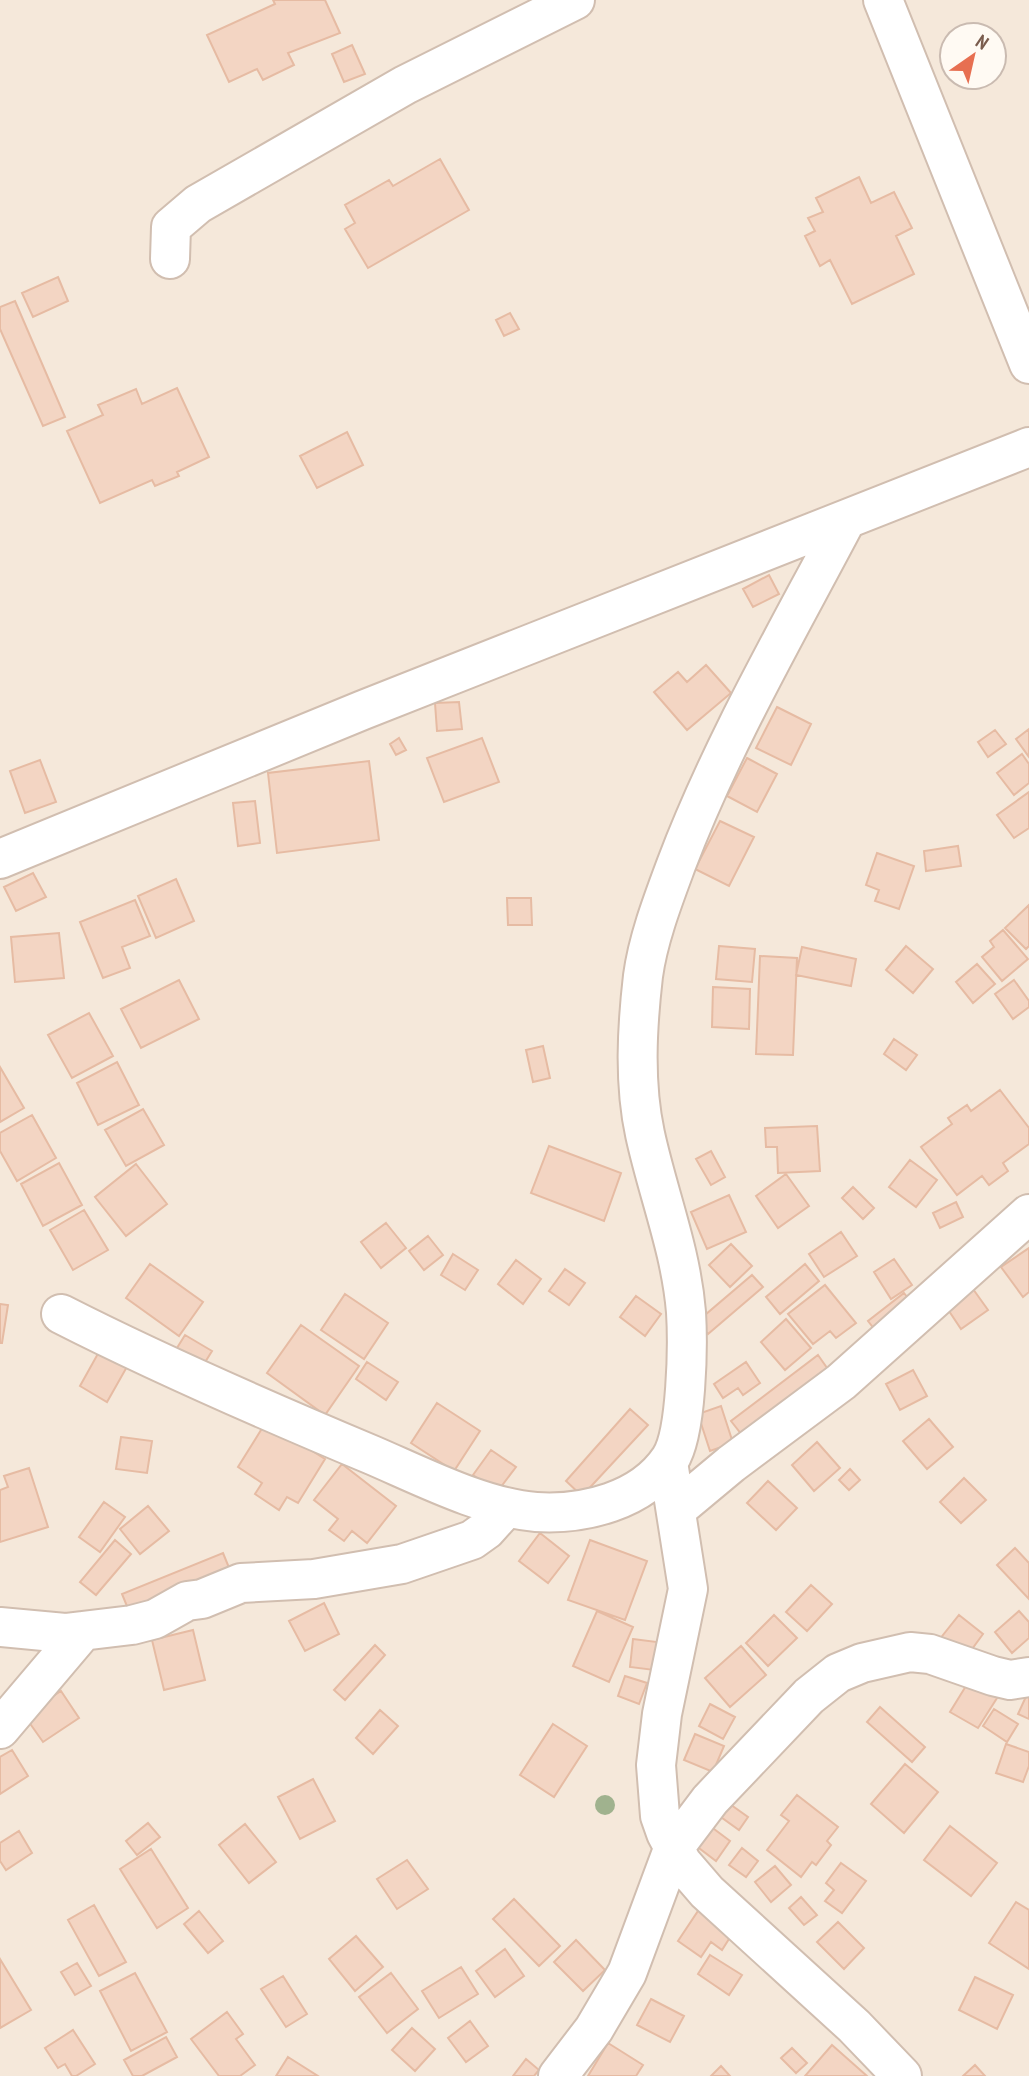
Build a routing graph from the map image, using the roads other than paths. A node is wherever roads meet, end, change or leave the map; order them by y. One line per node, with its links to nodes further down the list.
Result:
1 (576, 0): 3 (street)
2 (883, 0): 4 (street)
3 (170, 259)
4 (1029, 364)
5 (1029, 447): 6 (street)
6 (845, 522): 7 (street); 10 (street)
7 (0, 859)
8 (1029, 1214): 12 (street)
9 (61, 1314): 11 (street)
10 (668, 1462): 11 (street); 12 (street)
11 (506, 1508): 14 (street)
12 (677, 1509): 17 (street)
13 (0, 1626): 14 (street)
14 (83, 1631): 16 (street)
15 (1029, 1677): 17 (street)
16 (0, 1729)
17 (673, 1849): 18 (street); 19 (street)
18 (558, 2076)
19 (902, 2076)

